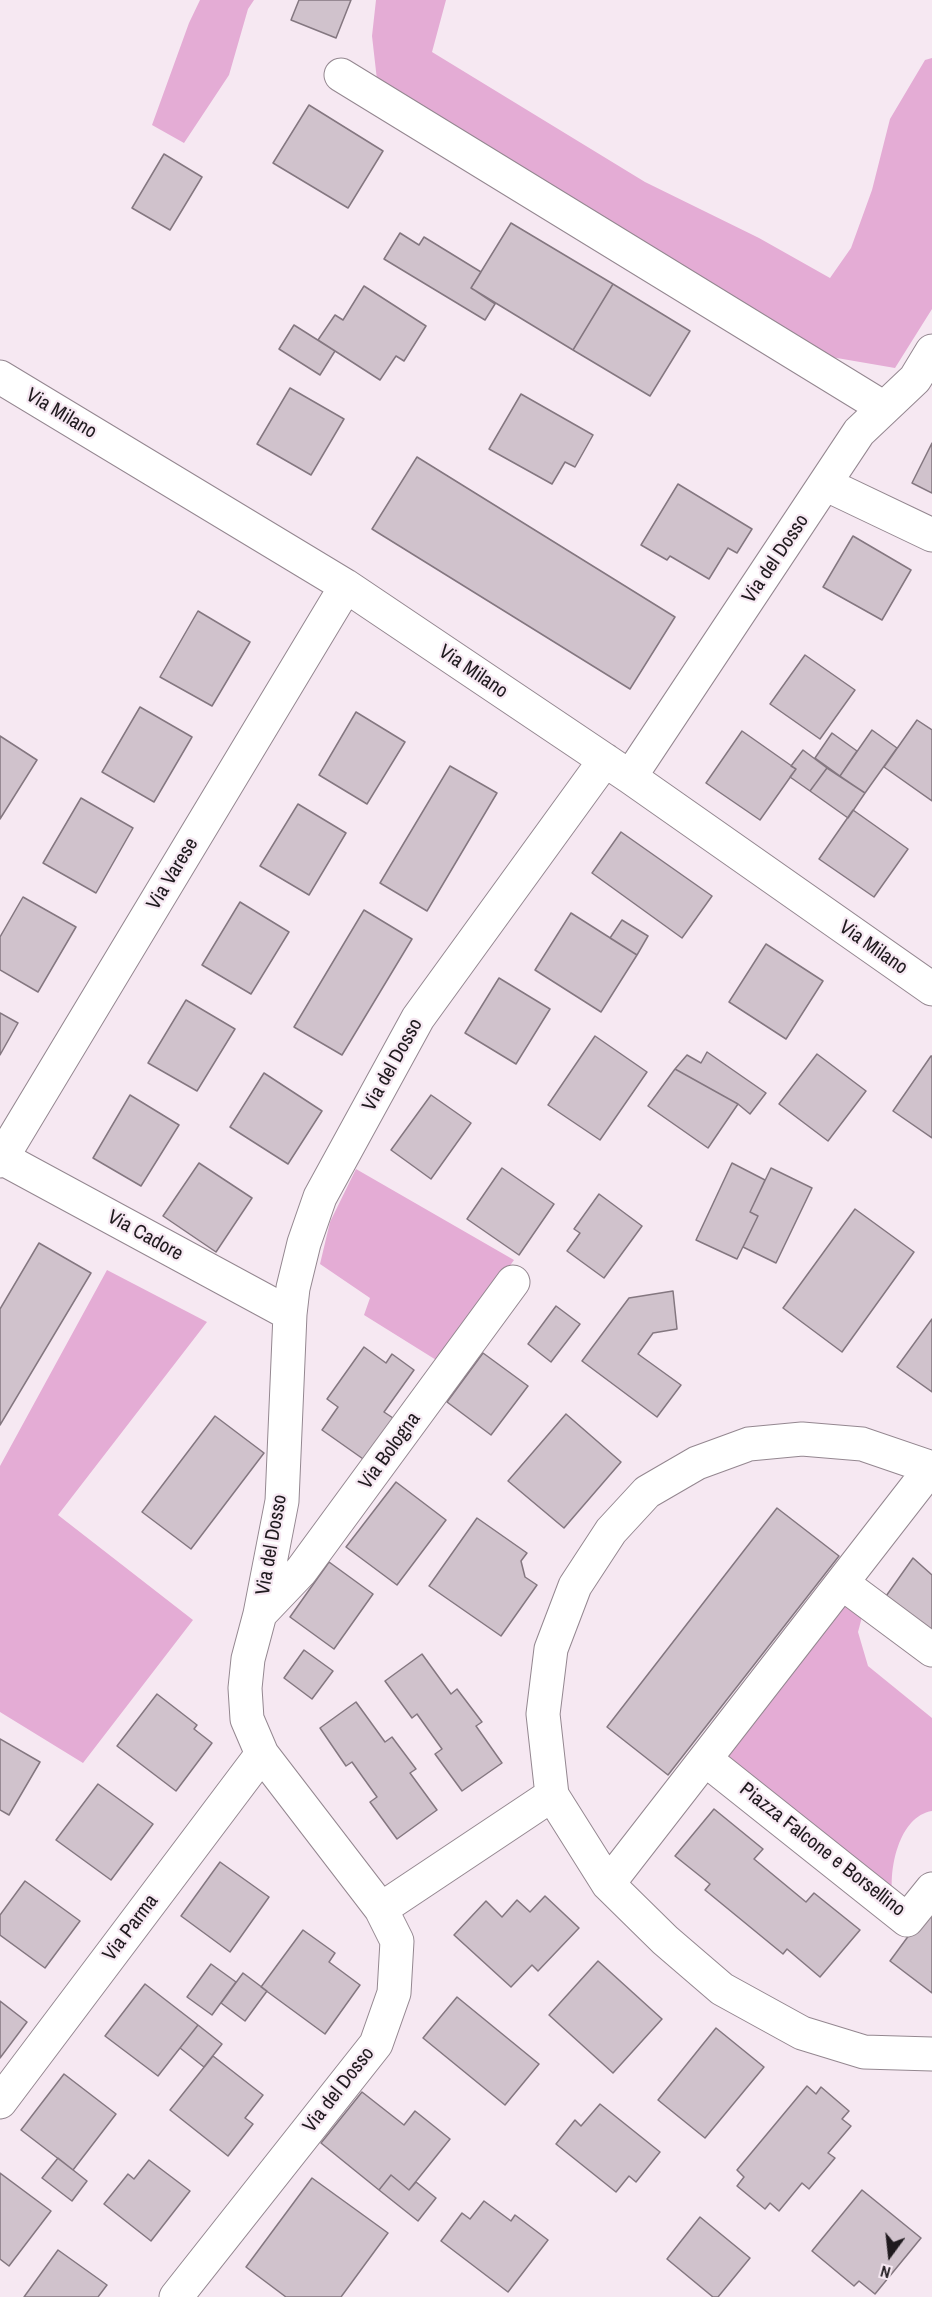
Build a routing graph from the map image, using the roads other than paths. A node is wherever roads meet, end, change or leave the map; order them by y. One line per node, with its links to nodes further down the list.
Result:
1 (341, 75): 4 (street)
2 (932, 351): 4 (street, Via del Dosso)
3 (0, 377): 7 (street, Via Milano)
4 (884, 408): 5 (street, Via del Dosso)
5 (825, 484): 6 (street); 8 (street, Via del Dosso)
6 (932, 535)
7 (346, 586): 8 (street, Via Milano); 10 (street, Via Varese)
8 (618, 769): 9 (street, Via Milano); 12 (street, Via del Dosso)
9 (932, 989)
10 (1, 1159): 12 (street, Via Cadore)
11 (513, 1282): 15 (street, Via Bologna)
12 (291, 1314): 15 (street, Via del Dosso)
13 (932, 1468): 14 (street); 19 (street)
14 (842, 1583): 16 (street); 18 (street)
15 (260, 1614): 17 (street, Via del Dosso)
16 (932, 1650)
17 (262, 1754): 22 (street, Via del Dosso); 24 (street, Via Parma)
18 (706, 1760): 20 (street); 21 (street, Piazza Falcone e Borsellino)
19 (552, 1795): 20 (street); 22 (street)
20 (608, 1884): 23 (street)
21 (932, 1889)
22 (381, 1909): 25 (street, Via del Dosso)
23 (932, 2054)
24 (0, 2102)
25 (176, 2297)

